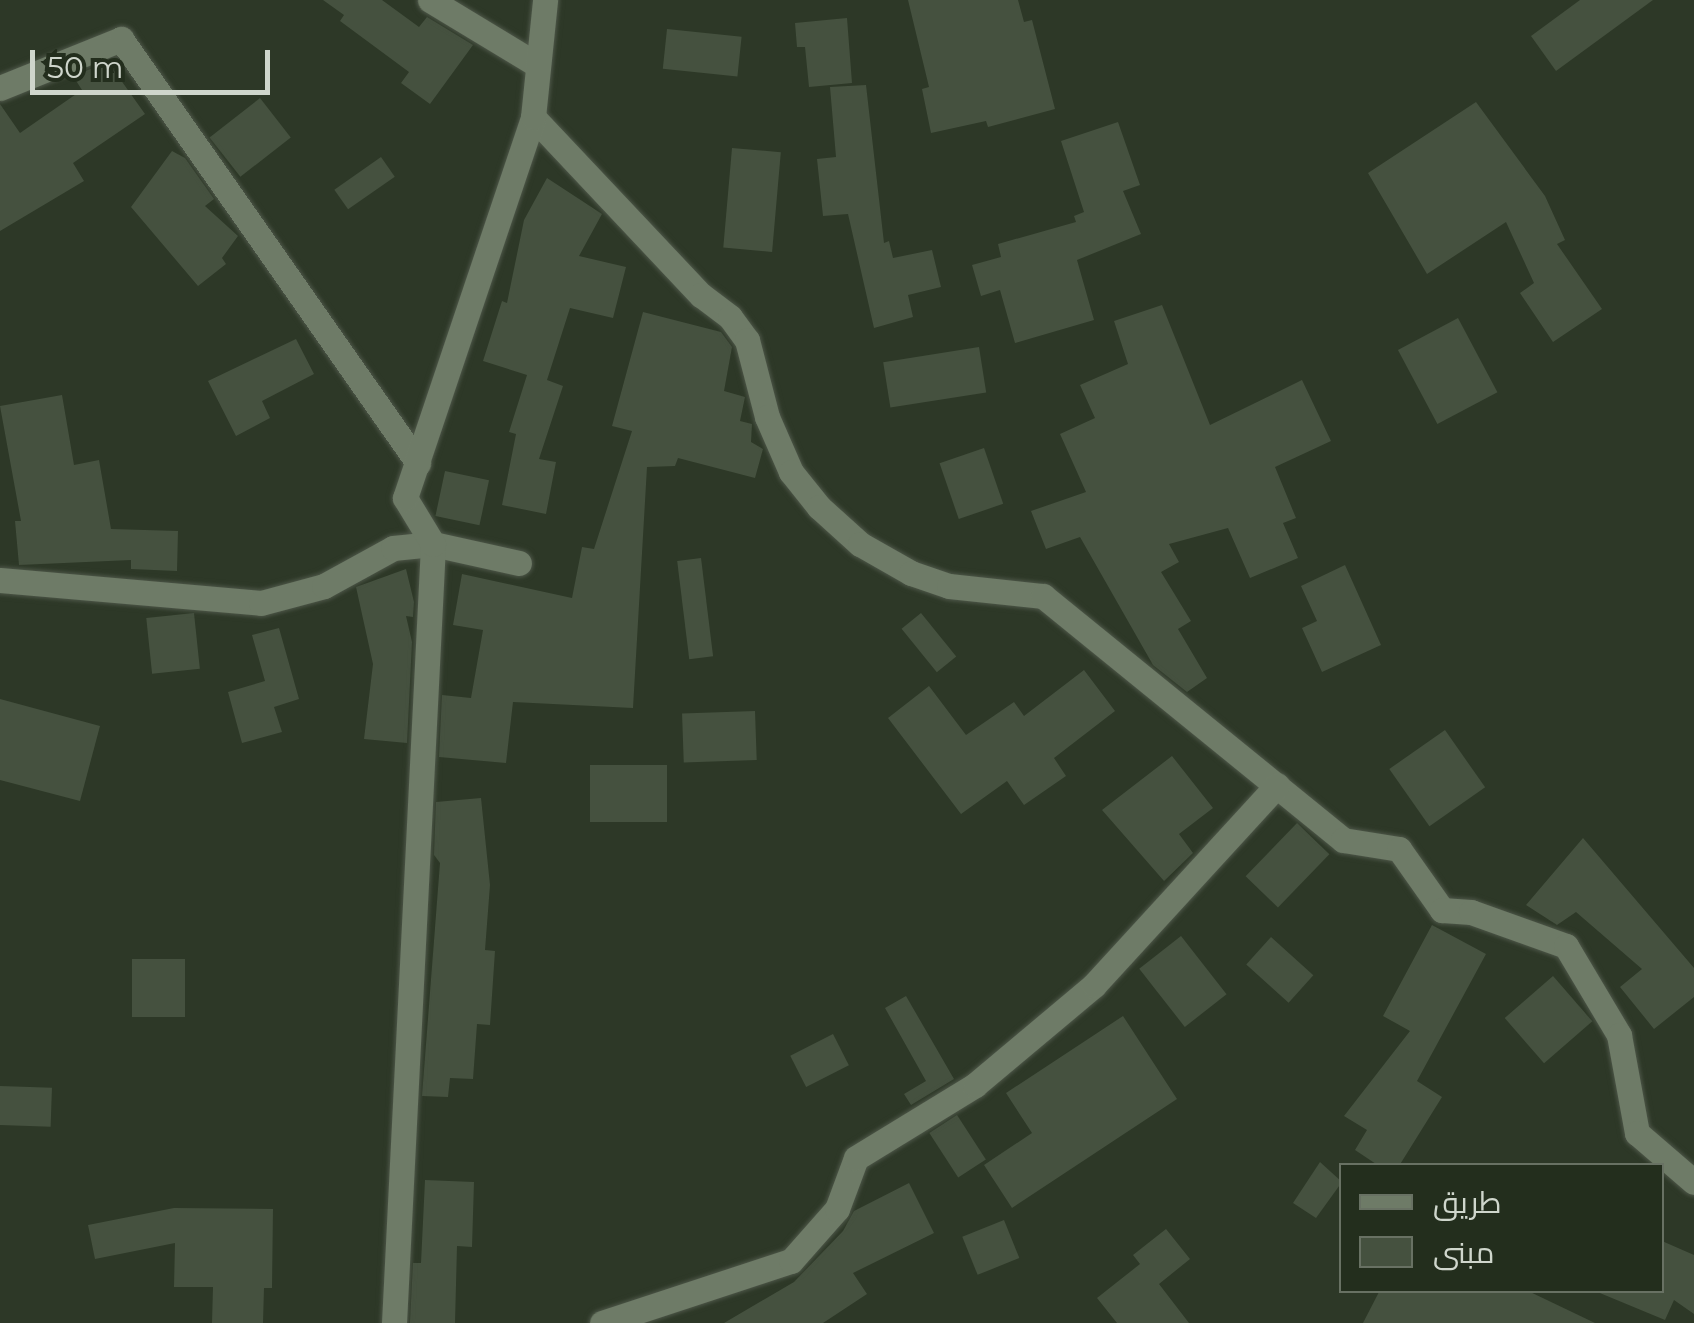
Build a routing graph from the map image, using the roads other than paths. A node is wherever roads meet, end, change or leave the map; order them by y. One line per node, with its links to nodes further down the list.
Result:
1 (430, 0): 3 (street)
2 (545, 0): 3 (street)
3 (534, 63): 5 (street)
4 (0, 88): 6 (street)
5 (533, 116): 6 (street); 10 (street)
6 (418, 462): 7 (street)
7 (433, 544): 8 (street); 9 (street); 12 (street)
8 (520, 563)
9 (0, 580)
10 (1277, 785): 11 (street); 13 (street)
11 (1694, 1182)
12 (394, 1323)
13 (602, 1323)

